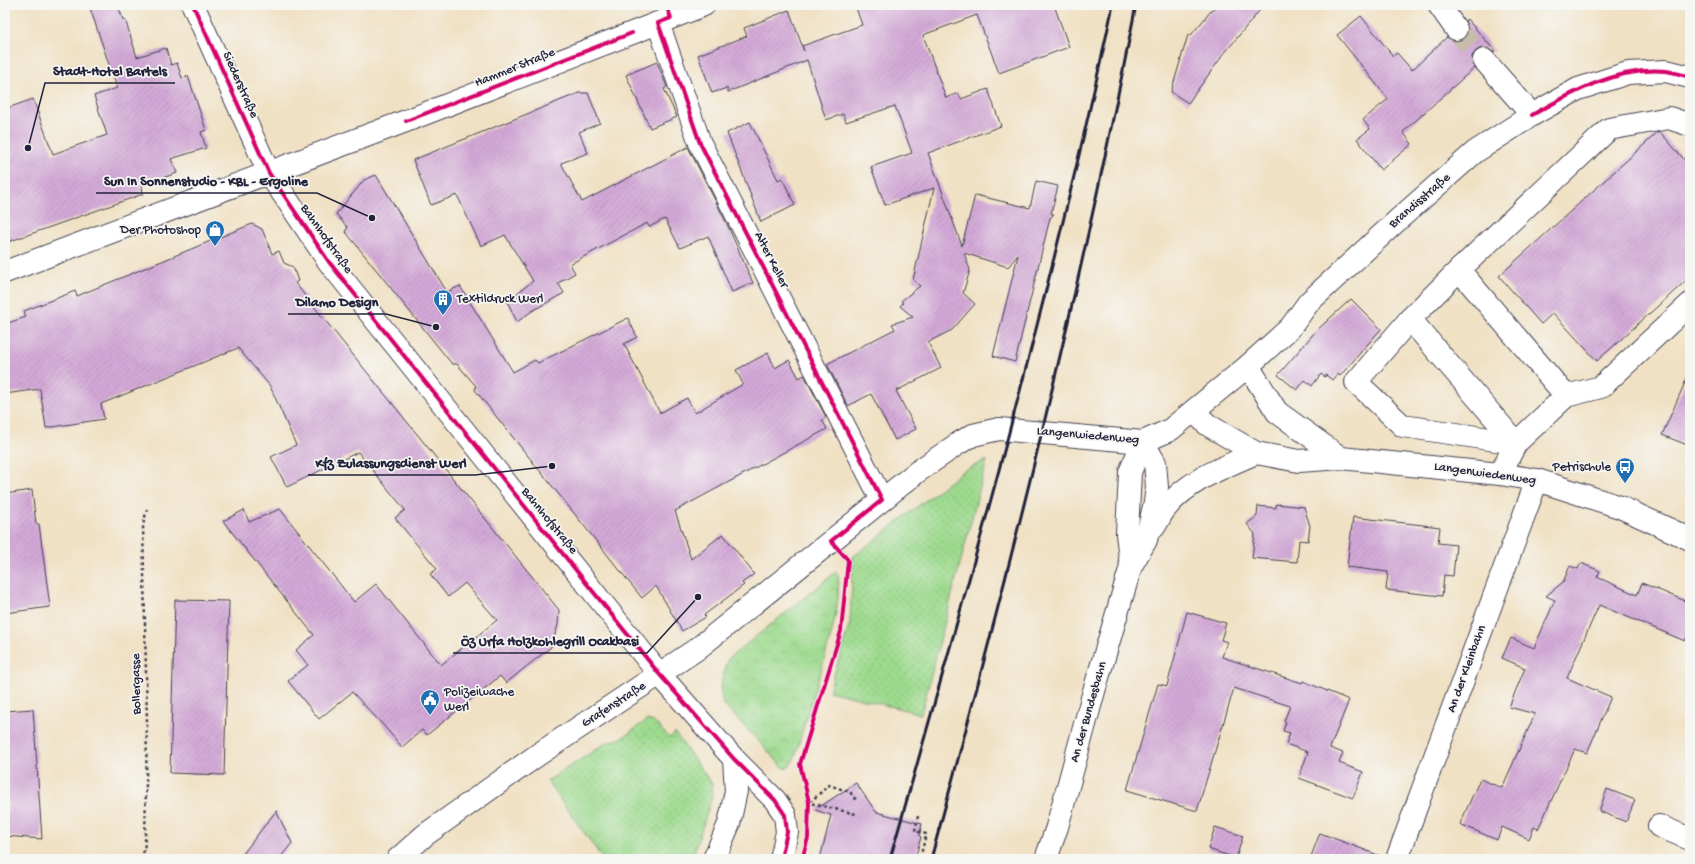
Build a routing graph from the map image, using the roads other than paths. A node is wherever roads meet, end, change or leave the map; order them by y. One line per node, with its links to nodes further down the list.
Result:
1 (193, 5): 10 (street, Siederstraße)
2 (704, 5): 4 (street, Hammer Straße)
3 (1439, 5): 5 (street)
4 (665, 15): 10 (street, Hammer Straße); 24 (street, Alter Keller)
5 (1456, 29)
6 (1484, 60): 8 (street)
7 (1690, 76): 8 (street, Brandisstraße)
8 (1532, 114): 15 (street, Brandisstraße)
9 (1690, 125): 11 (street)
10 (268, 173): 12 (street, Hammer Straße); 28 (street, Bahnhofstraße)
11 (1459, 270): 14 (street); 16 (street)
12 (5, 272)
13 (1690, 304): 16 (street)
14 (1410, 319): 19 (street); 19 (street)
15 (1248, 366): 17 (street, Brandisstraße); 21 (street, Langenwiedenweg)
16 (1566, 396): 19 (street)
17 (1194, 412): 18 (street, Langenwiedenweg); 20 (street, Langenwiedenweg)
18 (1143, 442): 24 (street, Langenwiedenweg); 26 (street, An der Bundesbahn); 27 (street, An der Bundesbahn)
19 (1516, 443): 22 (street)
20 (1256, 453): 21 (street, Langenwiedenweg); 26 (street)
21 (1341, 458): 22 (street, Langenwiedenweg)
22 (1500, 474): 23 (street, Langenwiedenweg)
23 (1537, 480): 25 (street, Langenwiedenweg); 36 (street, An der Kleinbahn)
24 (882, 500): 28 (street, Grafenstraße)
25 (1690, 539)
26 (1146, 540): 27 (street, An der Bundesbahn)
27 (1131, 566): 35 (street, An der Bundesbahn)
28 (660, 675): 29 (street, Bahnhofstraße); 32 (street, Grafenstraße)
29 (734, 759): 33 (street); 34 (street, Bahnhofstraße)
30 (1658, 826): 31 (street)
31 (1690, 839)
32 (398, 859)
33 (714, 859)
34 (781, 859)
35 (1046, 859)
36 (1397, 859)

